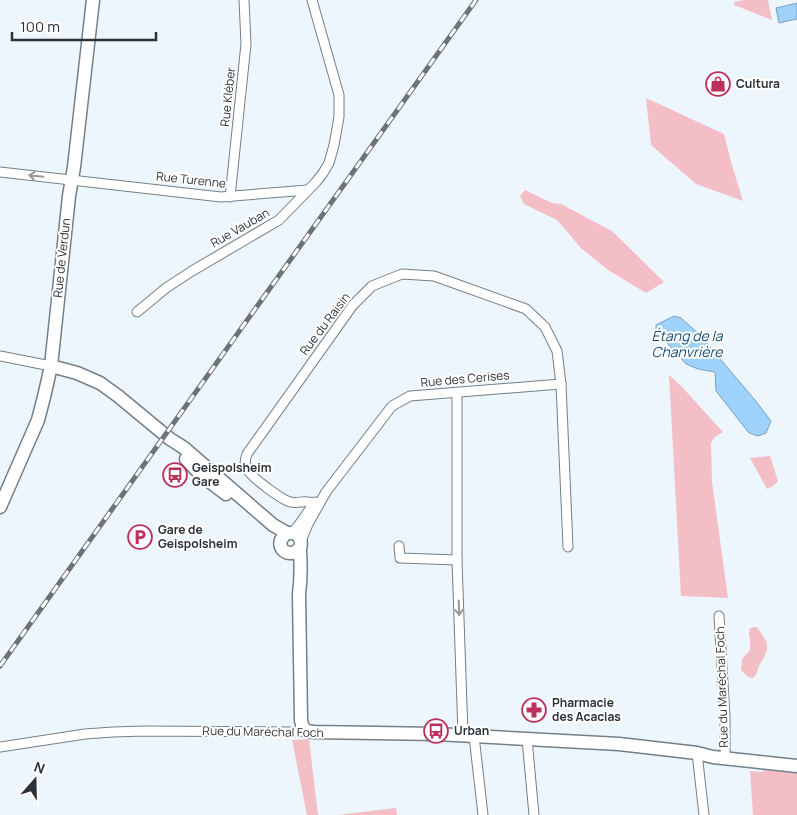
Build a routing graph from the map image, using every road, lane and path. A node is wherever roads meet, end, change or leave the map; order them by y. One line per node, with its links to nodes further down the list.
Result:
1 (93, 0): 5 (main road, Rue de Verdun)
2 (244, 0): 7 (street, Rue Kléber)
3 (312, 0): 6 (street, Rue Vauban)
4 (0, 172): 5 (street, Rue Turenne, one-way to 4)
5 (72, 180): 7 (street, Rue Turenne); 10 (main road, Rue de Verdun)
6 (308, 190): 7 (street, Rue Turenne); 8 (street, Rue Vauban)
7 (230, 197)
8 (138, 312)
9 (0, 356): 10 (street)
10 (51, 366): 15 (main road, Rue de Verdun); 16 (main road)
11 (561, 384): 12 (street, Rue des Cerises); 14 (street, Rue du Raisin); 18 (street)
12 (457, 393): 13 (street, Rue des Cerises); 19 (street)
13 (326, 492): 14 (street, Rue des Cerises); 16 (street, Rue des Cerises)
14 (314, 504): 16 (street, Rue des Cerises)
15 (0, 507)
16 (292, 542): 21 (main road)
17 (399, 546): 19 (street)
18 (568, 547)
19 (457, 560): 22 (street, one-way to 22)
20 (719, 616): 26 (street, Rue du Maréchal Foch)
21 (306, 731): 22 (main road, Rue du Maréchal Foch); 24 (street, Rue du Maréchal Foch)
22 (469, 735): 23 (main road, Rue du Maréchal Foch); 28 (street)
23 (528, 739): 25 (main road, Rue du Maréchal Foch); 29 (street)
24 (0, 747)
25 (697, 753): 26 (main road, Rue du Maréchal Foch); 30 (street)
26 (725, 758): 27 (main road, Rue du Maréchal Foch)
27 (797, 766)
28 (483, 815)
29 (534, 815)
30 (704, 815)

